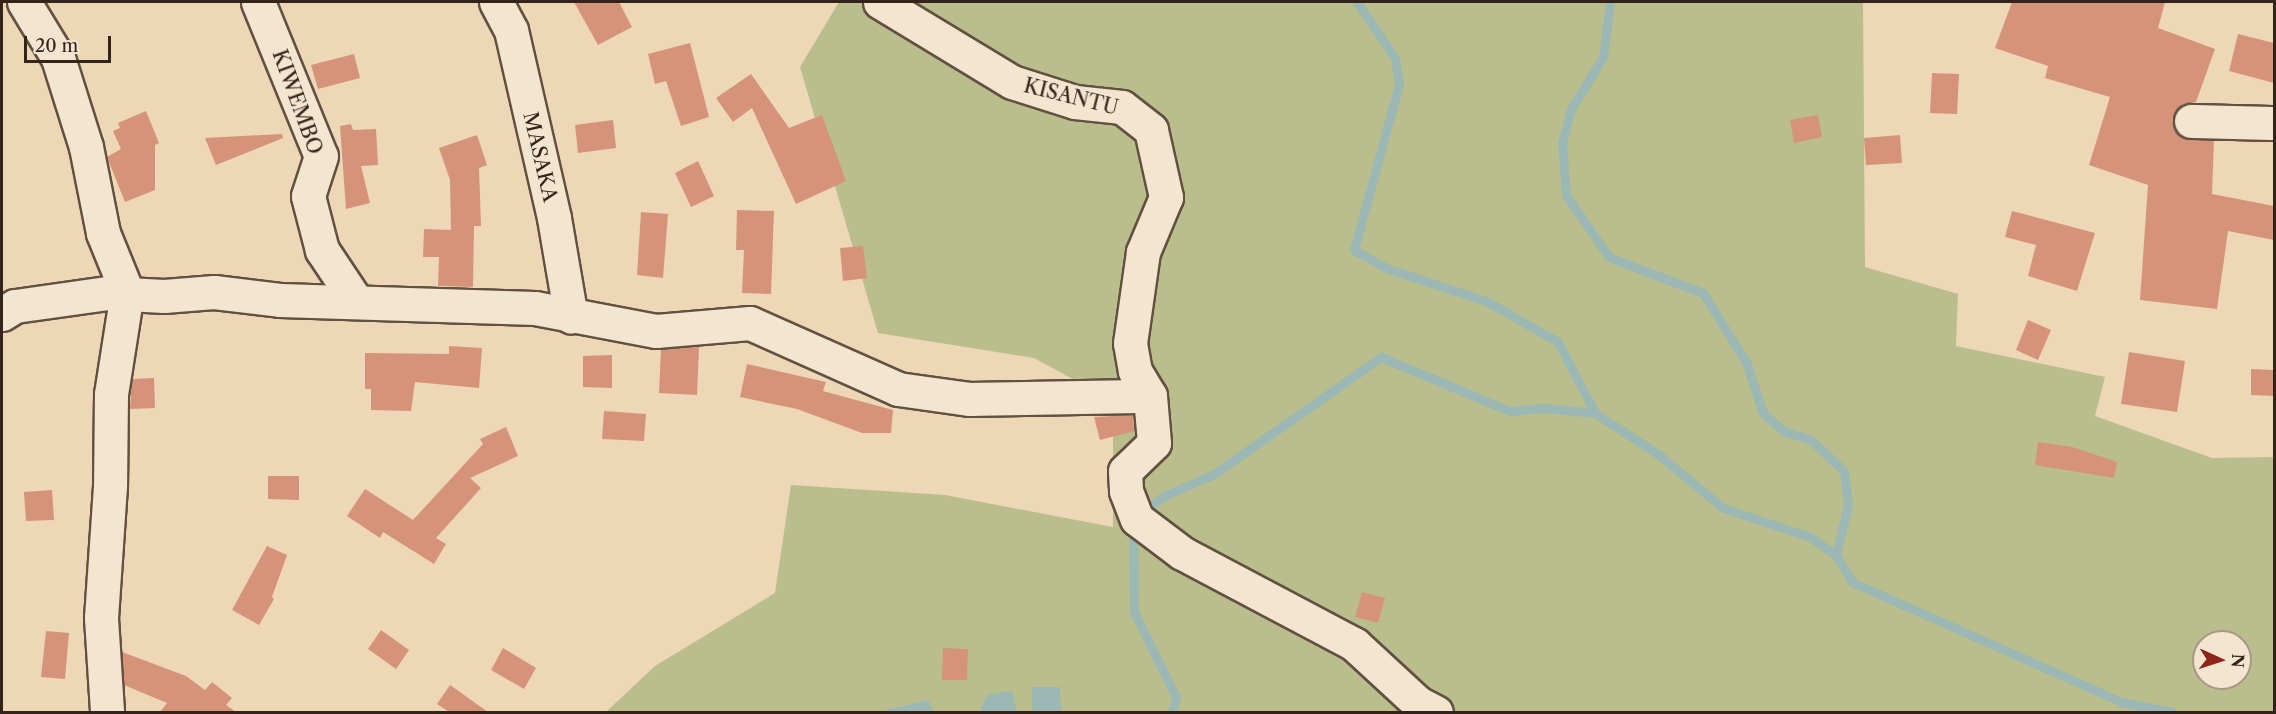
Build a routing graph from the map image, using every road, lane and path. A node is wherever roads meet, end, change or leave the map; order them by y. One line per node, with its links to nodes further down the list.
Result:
1 (24, 2): 7 (street)
2 (258, 2): 8 (street, KIWEMBO)
3 (496, 2): 10 (street, MASAKA)
4 (880, 2): 11 (street, KISANTU)
5 (2191, 121): 6 (street)
6 (2274, 123)
7 (127, 292): 8 (street); 9 (street); 12 (street)
8 (356, 301): 10 (street)
9 (2, 314)
10 (571, 316): 11 (street)
11 (1150, 396): 13 (street)
12 (107, 712)
13 (1436, 712)

